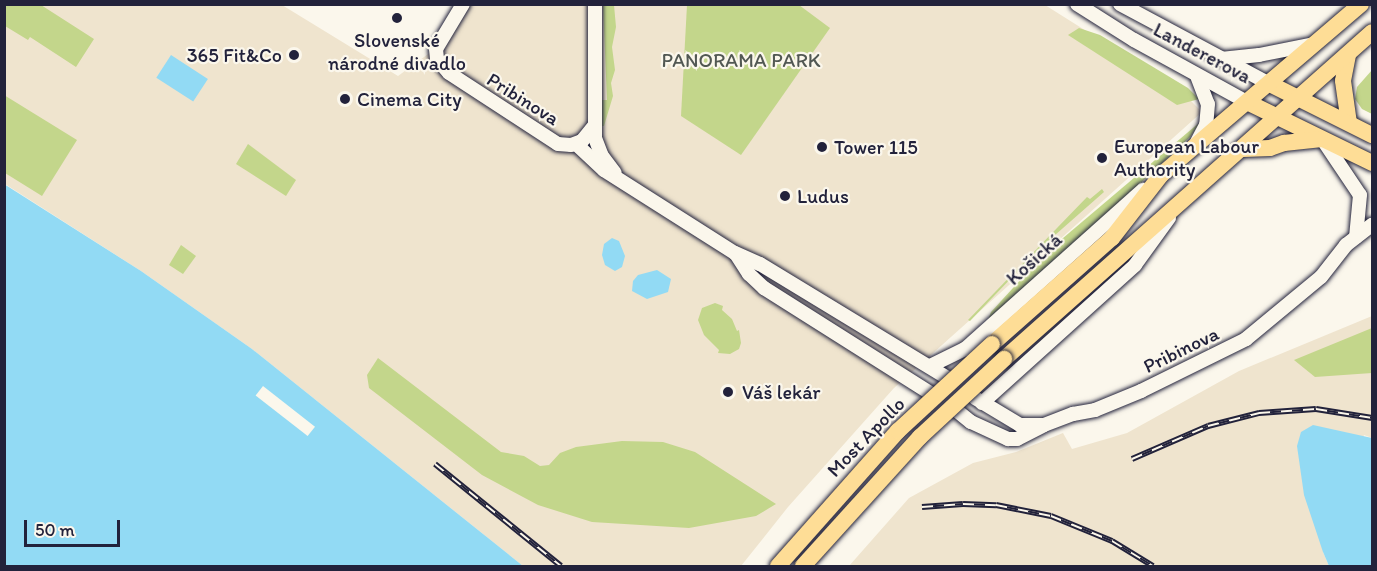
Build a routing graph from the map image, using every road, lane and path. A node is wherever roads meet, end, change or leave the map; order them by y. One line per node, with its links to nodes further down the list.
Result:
1 (463, 4): 19 (street, Pribinova)
2 (595, 4): 16 (street)
3 (1077, 4): 10 (street, Landererova)
4 (1120, 4): 9 (street, Landererova)
5 (1360, 4): 7 (main road, Košická)
6 (1372, 32): 8 (main road)
7 (1317, 44): 9 (street); 11 (main road, Košická)
8 (1348, 55): 12 (main road); 15 (main road)
9 (1221, 59): 11 (street, Landererova)
10 (1197, 76): 13 (street, Landererova); 20 (street)
11 (1270, 84): 12 (main road, Landererova); 13 (main road, Košická)
12 (1300, 99): 14 (main road); 15 (main road, Landererova)
13 (1247, 102): 14 (main road, Landererova); 20 (main road, Košická)
14 (1279, 118): 18 (main road, Landererova); 21 (main road)
15 (1349, 123): 17 (main road, Landererova)
16 (594, 126): 19 (street); 24 (street)
17 (1372, 135)
18 (1322, 139): 21 (main road); 22 (main road, Landererova); 27 (street)
19 (576, 144): 24 (street, Pribinova)
20 (1194, 147): 23 (main road, Košická)
21 (1243, 149): 25 (main road)
22 (1372, 163)
23 (1161, 175): 29 (main road, Košická); 30 (street, Košická)
24 (622, 181): 28 (street, Pribinova)
25 (1183, 200): 33 (street); 36 (main road, Most Apollo, bridge)
26 (1372, 225): 27 (street, Pribinova)
27 (1356, 237): 34 (street, Pribinova)
28 (735, 253): 30 (street, Pribinova); 32 (street, Pribinova)
29 (992, 344): 35 (main road, Most Apollo, bridge)
30 (930, 366): 31 (street, Pribinova)
31 (946, 377)
32 (930, 393)
33 (979, 401): 34 (street, Pribinova); 34 (street)
34 (1044, 425)
35 (778, 567)
36 (803, 567)

